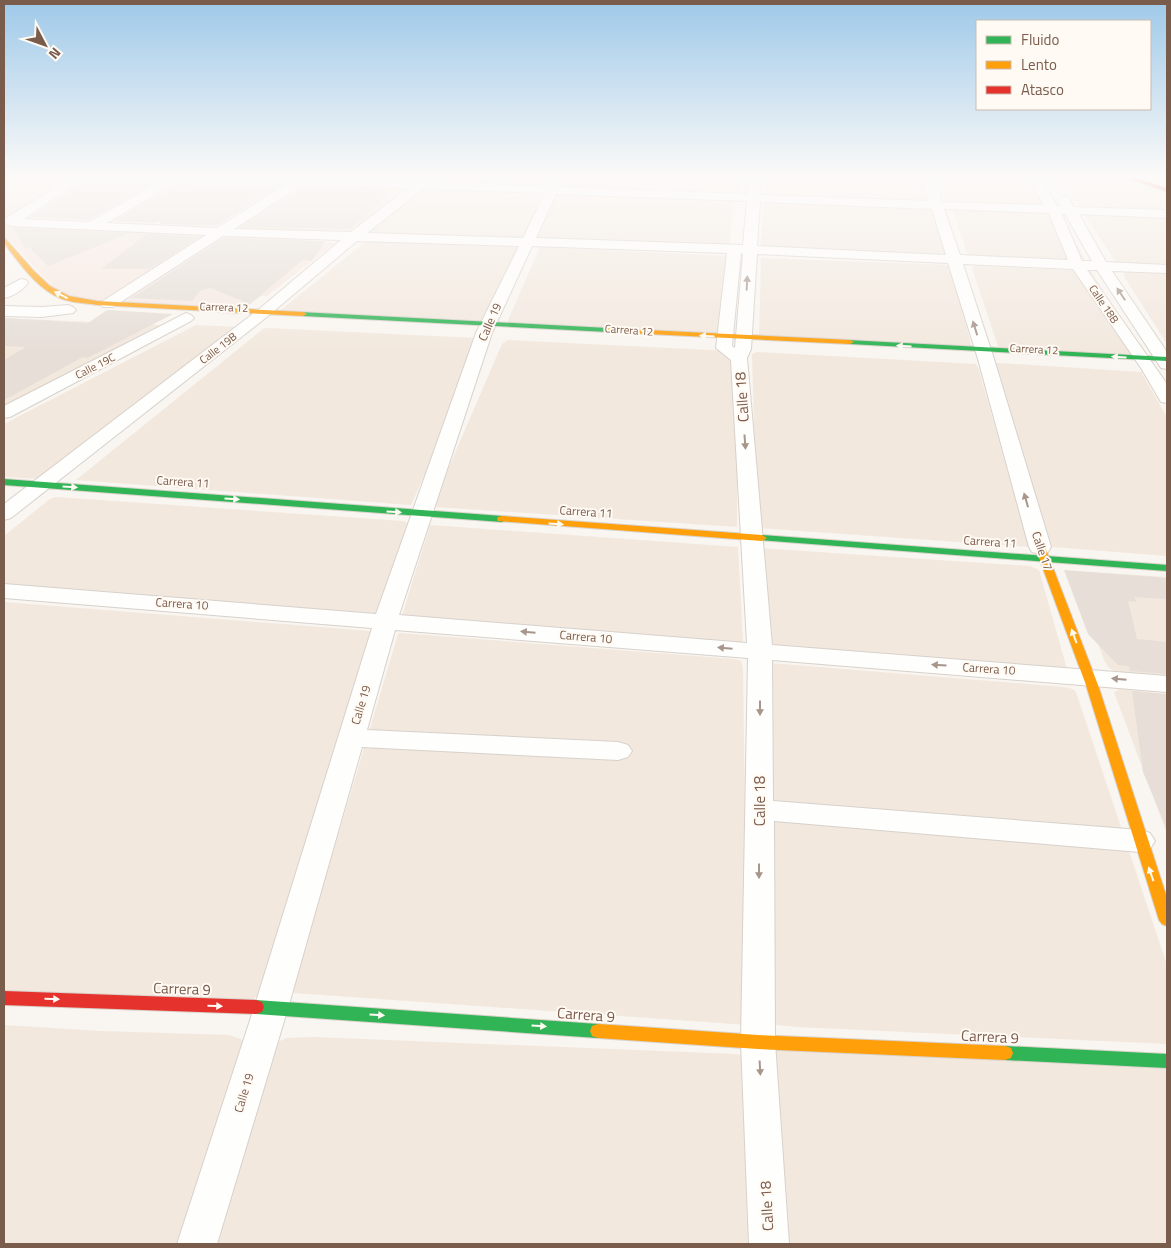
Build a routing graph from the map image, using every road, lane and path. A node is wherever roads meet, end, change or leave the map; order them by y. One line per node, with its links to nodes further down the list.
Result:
1 (212, 236): 20 (street)
2 (313, 236): 9 (street)
3 (529, 236): 11 (street, Calle 19)
4 (736, 236): 12 (street, Calle 18)
5 (748, 236): 13 (street, Calle 18)
6 (946, 236): 14 (street, Calle 17)
7 (1065, 236): 15 (street, Calle 18B)
8 (1085, 236): 16 (street, Calle 18B)
9 (352, 238): 11 (street); 23 (street, Calle 19B)
10 (4, 239): 20 (street, Carrera 12, one-way to 10)
11 (526, 243): 12 (street); 25 (street, Calle 19)
12 (734, 250): 13 (street); 27 (street, Calle 18)
13 (749, 250): 14 (street); 27 (street, Calle 18, one-way to 13)
14 (953, 259): 15 (street); 29 (street, Calle 17, one-way to 14)
15 (1078, 265): 16 (street); 30 (street, Calle 18B)
16 (1102, 267): 17 (street); 31 (street, Calle 18B, one-way to 16)
17 (1167, 269)
18 (25, 288): 19 (street); 21 (street, Carrera 12)
19 (4, 294)
20 (108, 304): 23 (street, Carrera 12)
21 (68, 310): 22 (street); 24 (street, Carrera 12)
22 (4, 311)
23 (258, 317): 24 (street, Carrera 12); 25 (street, Carrera 12); 35 (street, Calle 19B)
24 (186, 318): 33 (street, Calle 19C)
25 (486, 329): 26 (street, Carrera 12); 27 (street, Carrera 12, one-way to 25); 37 (street, Calle 19)
26 (657, 344)
27 (735, 347): 29 (street, Carrera 12, one-way to 27); 40 (street, Calle 18, one-way to 40)
28 (792, 351): 29 (street, Carrera 12)
29 (984, 355): 30 (street, Carrera 12); 42 (street, Calle 17, one-way to 29)
30 (1145, 363): 31 (street, Carrera 12); 32 (street, Calle 18B)
31 (1167, 363)
32 (1167, 398)
33 (4, 413)
34 (4, 473): 35 (street, Carrera 11)
35 (47, 480): 36 (street, Carrera 11); 37 (street, Carrera 11); 38 (street, Calle 19B)
36 (4, 482)
37 (423, 510): 39 (street, Carrera 11); 40 (street, Carrera 11, one-way to 40); 45 (street, Calle 19)
38 (4, 514)
39 (681, 520)
40 (750, 528): 42 (street, Carrera 11); 46 (street, Calle 18)
41 (1020, 545): 42 (street, Carrera 11)
42 (1045, 551): 43 (street, Carrera 11); 47 (street, Calle 17, one-way to 42)
43 (1167, 568)
44 (4, 590): 45 (street, Carrera 10)
45 (386, 620): 46 (street, Carrera 10, one-way to 45); 49 (street, Calle 19)
46 (760, 651): 47 (street, Carrera 10, one-way to 46); 51 (street, Calle 18, one-way to 51)
47 (1089, 677): 48 (street, Carrera 10, one-way to 47); 52 (street, Calle 17)
48 (1167, 684)
49 (351, 738): 50 (street); 55 (street, Calle 19)
50 (618, 751)
51 (760, 810): 52 (street); 56 (street, Calle 18, one-way to 56)
52 (1140, 840): 53 (street, Calle 17, one-way to 52)
53 (1167, 920)
54 (4, 998): 55 (street, Carrera 9, one-way to 55)
55 (271, 1008): 56 (street, Carrera 9, one-way to 56); 58 (street, Calle 19)
56 (758, 1042): 57 (street, Carrera 9); 59 (street, Calle 18, one-way to 59)
57 (1167, 1061)
58 (197, 1244)
59 (769, 1244)

